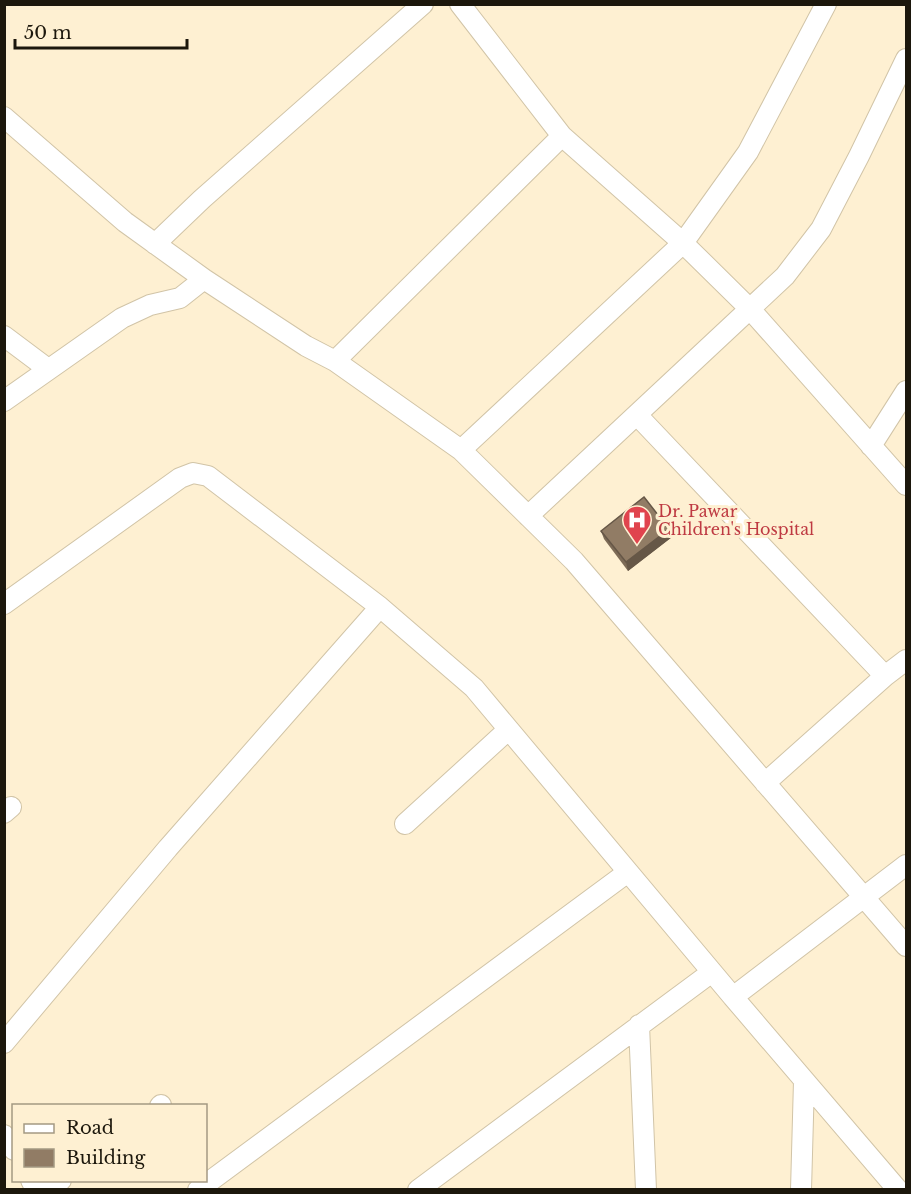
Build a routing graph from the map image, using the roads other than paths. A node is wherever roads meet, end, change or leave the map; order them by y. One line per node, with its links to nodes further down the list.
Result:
1 (423, 4): 8 (street)
2 (460, 4): 6 (street)
3 (826, 4): 7 (street)
4 (906, 59): 10 (street)
5 (4, 117): 8 (street)
6 (562, 136): 7 (street); 12 (street)
7 (683, 243): 10 (street); 18 (street)
8 (155, 244): 9 (street)
9 (204, 279): 12 (street); 13 (street)
10 (750, 309): 16 (street); 17 (street)
11 (4, 336): 13 (street)
12 (335, 361): 18 (street)
13 (48, 369): 15 (street)
14 (906, 391): 17 (street)
15 (4, 401)
16 (637, 415): 20 (street); 24 (street)
17 (871, 446): 19 (street)
18 (461, 450): 20 (street)
19 (906, 485)
20 (528, 516): 26 (street)
21 (4, 604): 22 (street)
22 (380, 607): 25 (street); 35 (street)
23 (906, 660): 24 (street)
24 (885, 676): 26 (street)
25 (508, 730): 27 (street); 29 (street)
26 (765, 783): 30 (street)
27 (405, 824)
28 (906, 865): 30 (street)
29 (628, 872): 32 (street); 37 (street)
30 (863, 897): 31 (street); 33 (street)
31 (906, 946)
32 (712, 972): 33 (street); 34 (street)
33 (734, 997): 36 (street)
34 (639, 1026): 38 (street); 39 (street)
35 (4, 1043)
36 (804, 1081): 40 (street); 41 (street)
37 (198, 1190)
38 (418, 1190)
39 (646, 1190)
40 (801, 1190)
41 (898, 1190)

